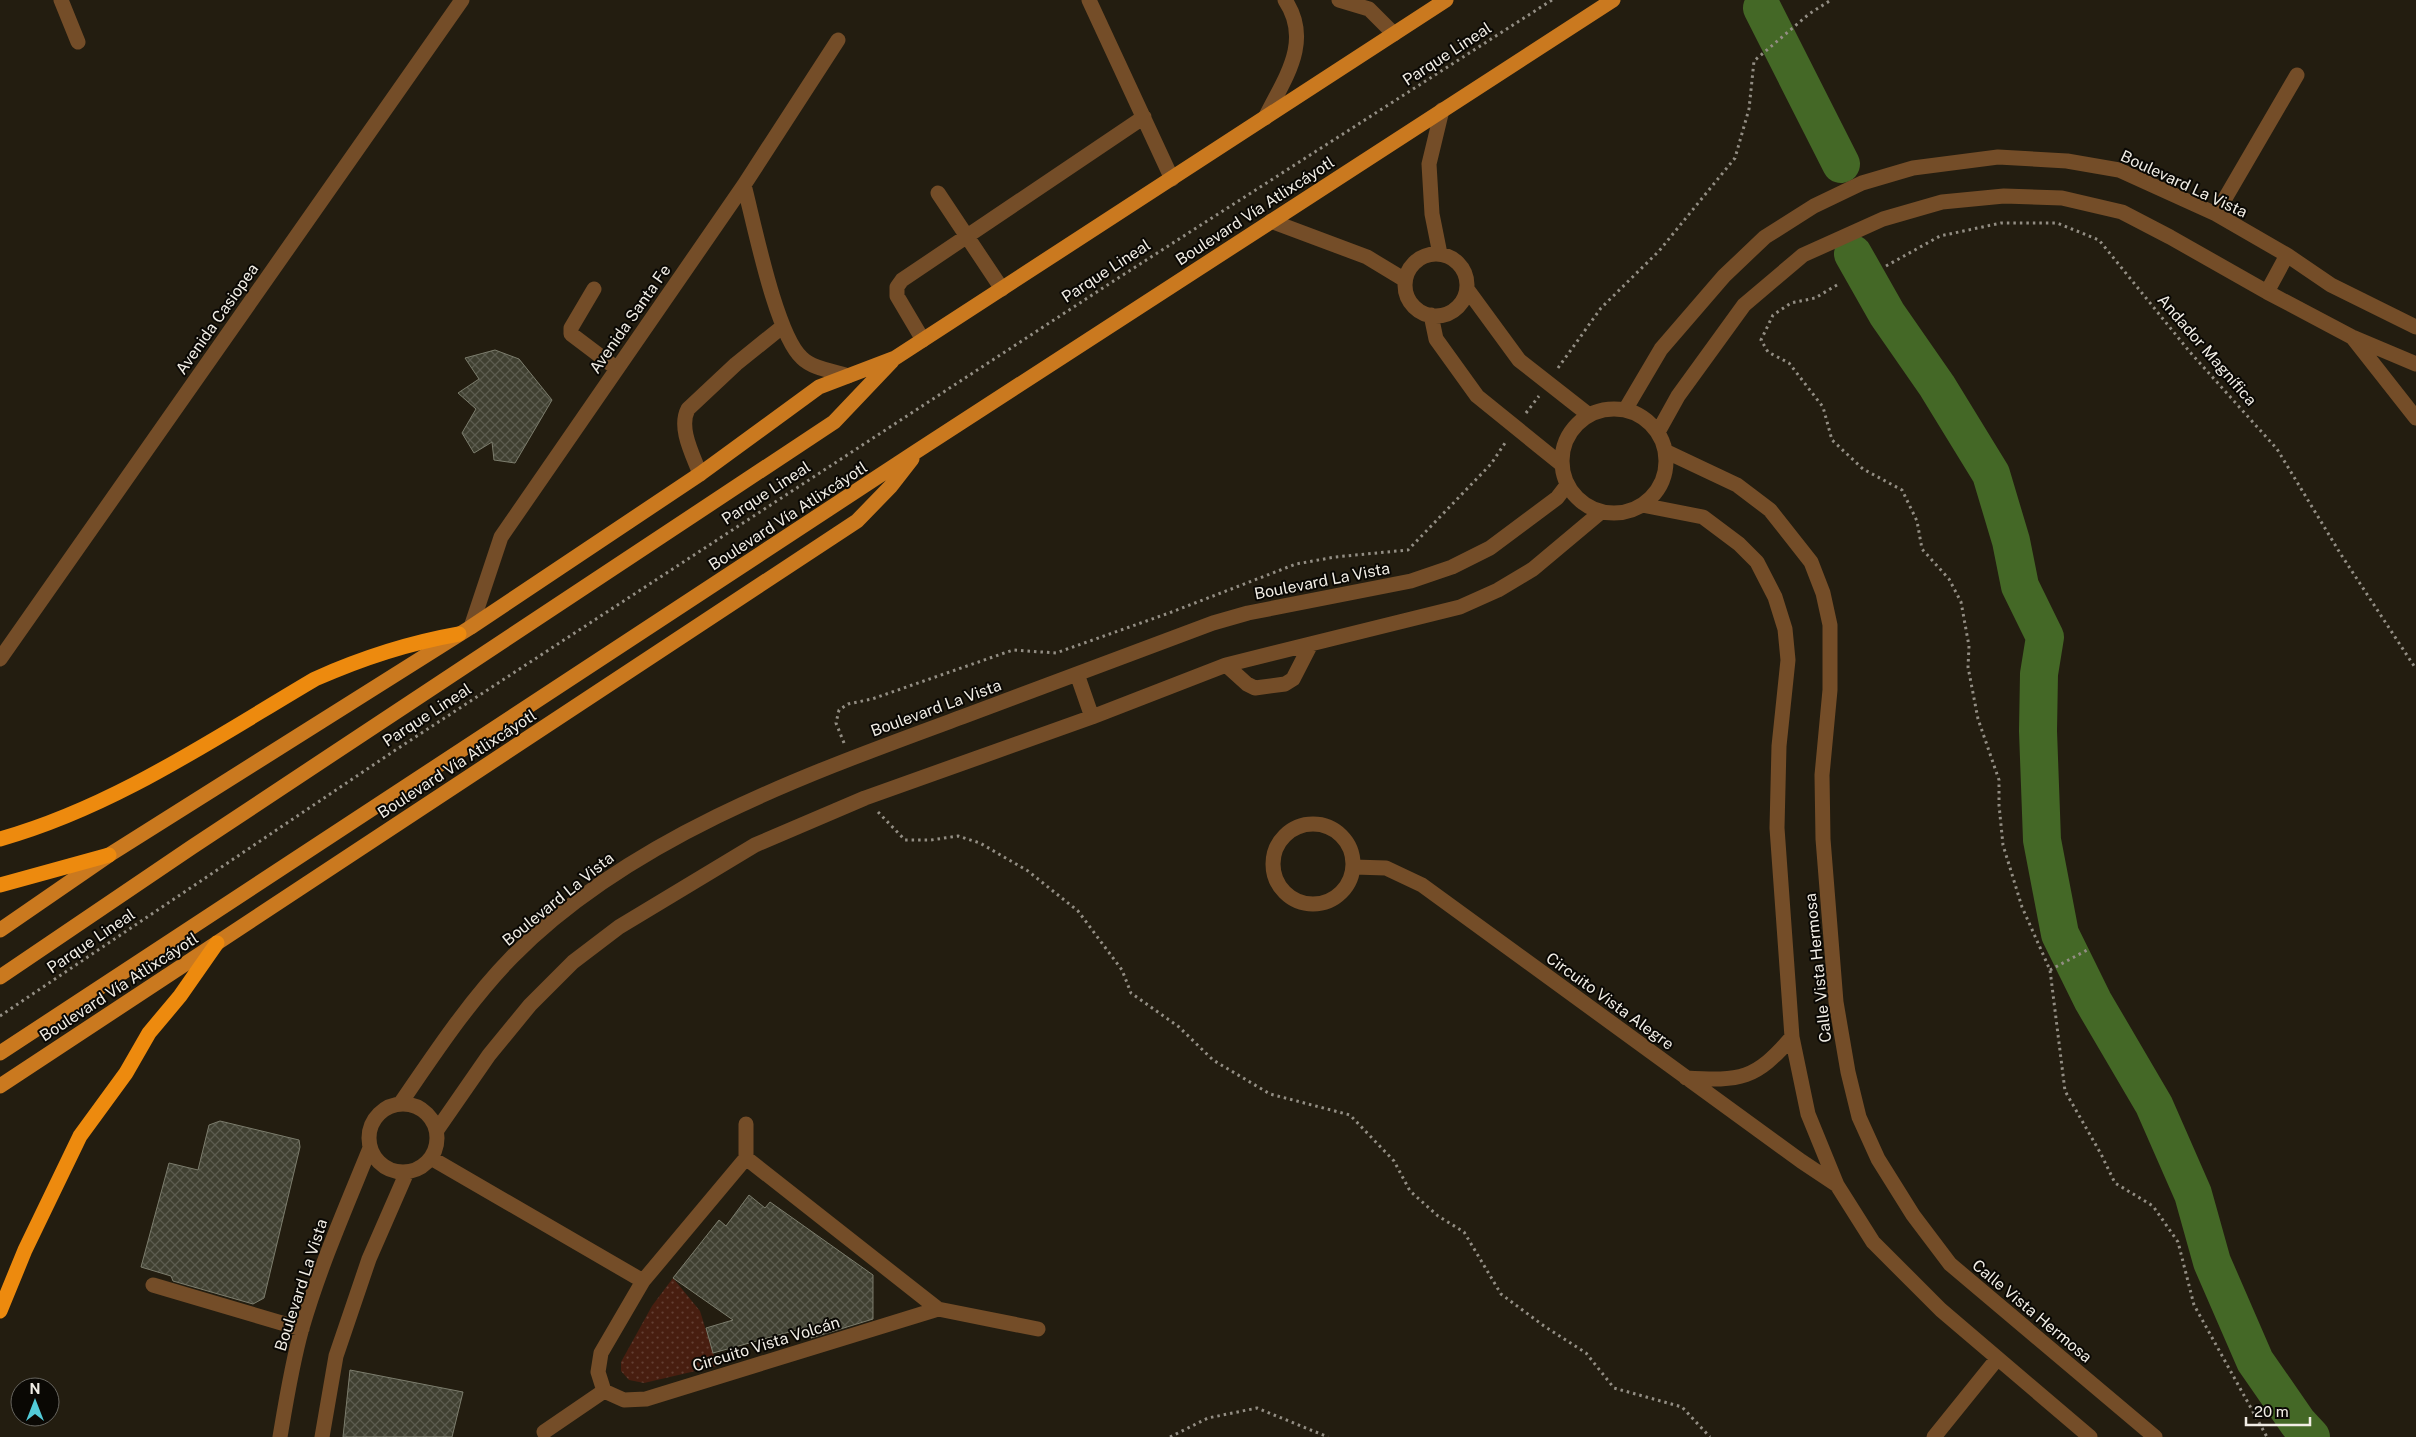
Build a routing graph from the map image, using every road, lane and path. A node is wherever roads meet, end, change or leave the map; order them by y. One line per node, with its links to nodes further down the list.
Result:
1 (61, 0): 12 (street)
2 (462, 0): 56 (street, Avenida Casiopea)
3 (1089, 0): 15 (street)
4 (1285, 0): 16 (street)
5 (1339, 0): 10 (street)
6 (1552, 0): 72 (path, Parque Lineal)
7 (1612, 0): 14 (main road, Boulevard Vía Atlixcáyotl)
8 (1831, 0): 41 (path)
9 (1442, 1): 10 (main road)
10 (1394, 34): 16 (main road)
11 (838, 40): 18 (street, Avenida Santa Fe)
12 (78, 42)
13 (2297, 75): 20 (street)
14 (1442, 110): 21 (main road, Boulevard Vía Atlixcáyotl); 23 (street)
15 (1144, 117): 17 (street); 22 (street)
16 (1265, 118): 17 (main road)
17 (1172, 179): 30 (main road)
18 (744, 185): 33 (street); 39 (street, Avenida Santa Fe)
19 (938, 193): 22 (street)
20 (2216, 214): 24 (street, Boulevard La Vista); 42 (street, Boulevard La Vista)
21 (1271, 222): 26 (street); 48 (main road, Boulevard Vía Atlixcáyotl)
22 (967, 239): 30 (street); 36 (street)
23 (1440, 254): 26 (street); 28 (street)
24 (2287, 256): 31 (street); 34 (street, Boulevard La Vista)
25 (1886, 266): 58 (path, Andador Magnífica)
26 (1405, 280): 32 (street)
27 (1836, 285): 70 (path)
28 (1467, 289): 32 (street); 41 (street)
29 (594, 290): 39 (street)
30 (1002, 290): 36 (main road)
31 (2267, 292): 35 (street); 46 (street)
32 (1431, 316): 45 (street)
33 (782, 327): 40 (street); 50 (street)
34 (2416, 327)
35 (2352, 337): 38 (street); 44 (street)
36 (923, 340): 37 (main road)
37 (895, 358): 40 (main road); 71 (main road)
38 (2416, 364)
39 (616, 368): 54 (street, Avenida Santa Fe)
40 (848, 376): 50 (main road)
41 (1548, 384): 43 (street); 45 (path)
42 (1625, 410): 43 (street); 46 (street)
43 (1589, 415): 49 (street)
44 (2416, 418)
45 (1515, 427): 49 (street); 61 (path)
46 (1658, 432): 47 (street)
47 (1666, 451): 52 (street); 101 (street, Calle Vista Hermosa)
48 (917, 452): 68 (main road, Boulevard Vía Atlixcáyotl); 74 (main road, Boulevard Vía Atlixcáyotl)
49 (1561, 464): 51 (street)
50 (700, 474): 54 (main road)
51 (1567, 486): 53 (street); 59 (street, Boulevard La Vista)
52 (1642, 505): 53 (street); 73 (street, Calle Vista Hermosa)
53 (1601, 512): 55 (street)
54 (465, 631): 63 (highway); 64 (main road)
55 (1311, 644): 57 (street); 57 (street)
56 (0, 659)
57 (1226, 665): 60 (street)
58 (2416, 668)
59 (1076, 674): 60 (street); 77 (street, Boulevard La Vista)
60 (1092, 717): 79 (street)
61 (844, 744)
62 (890, 827): 98 (path)
63 (0, 839)
64 (109, 855): 66 (highway); 67 (main road)
65 (1354, 867): 65 (street); 75 (street, Circuito Vista Alegre)
66 (0, 886)
67 (0, 930)
68 (216, 943): 76 (main road, Boulevard Vía Atlixcáyotl); 88 (highway)
69 (2089, 949): 70 (path)
70 (2050, 970): 102 (path)
71 (0, 977)
72 (0, 1016)
73 (1792, 1037): 75 (street); 84 (street, Calle Vista Hermosa)
74 (0, 1053)
75 (1686, 1078): 84 (street, Circuito Vista Alegre)
76 (0, 1086)
77 (400, 1104): 79 (street); 80 (street)
78 (746, 1124): 82 (street)
79 (437, 1130): 81 (street)
80 (370, 1148): 83 (street); 89 (street, Boulevard La Vista)
81 (431, 1158): 83 (street); 85 (street)
82 (746, 1158): 85 (street); 87 (street, Circuito Vista Volcán)
83 (407, 1172): 95 (street)
84 (1836, 1185): 91 (street, Calle Vista Hermosa)
85 (643, 1281): 92 (street)
86 (153, 1285): 89 (street)
87 (938, 1309): 90 (street, Circuito Vista Volcán); 92 (street, Circuito Vista Volcán)
88 (0, 1311)
89 (302, 1329): 94 (street, Boulevard La Vista)
90 (1038, 1329)
91 (1997, 1359): 99 (street); 100 (street, Calle Vista Hermosa)
92 (604, 1391): 93 (street)
93 (544, 1432)
94 (280, 1437)
95 (322, 1437)
96 (1170, 1437): 97 (path)
97 (1328, 1437)
98 (1710, 1437)
99 (1934, 1437)
100 (2090, 1437)
101 (2155, 1437)
102 (2267, 1437)

